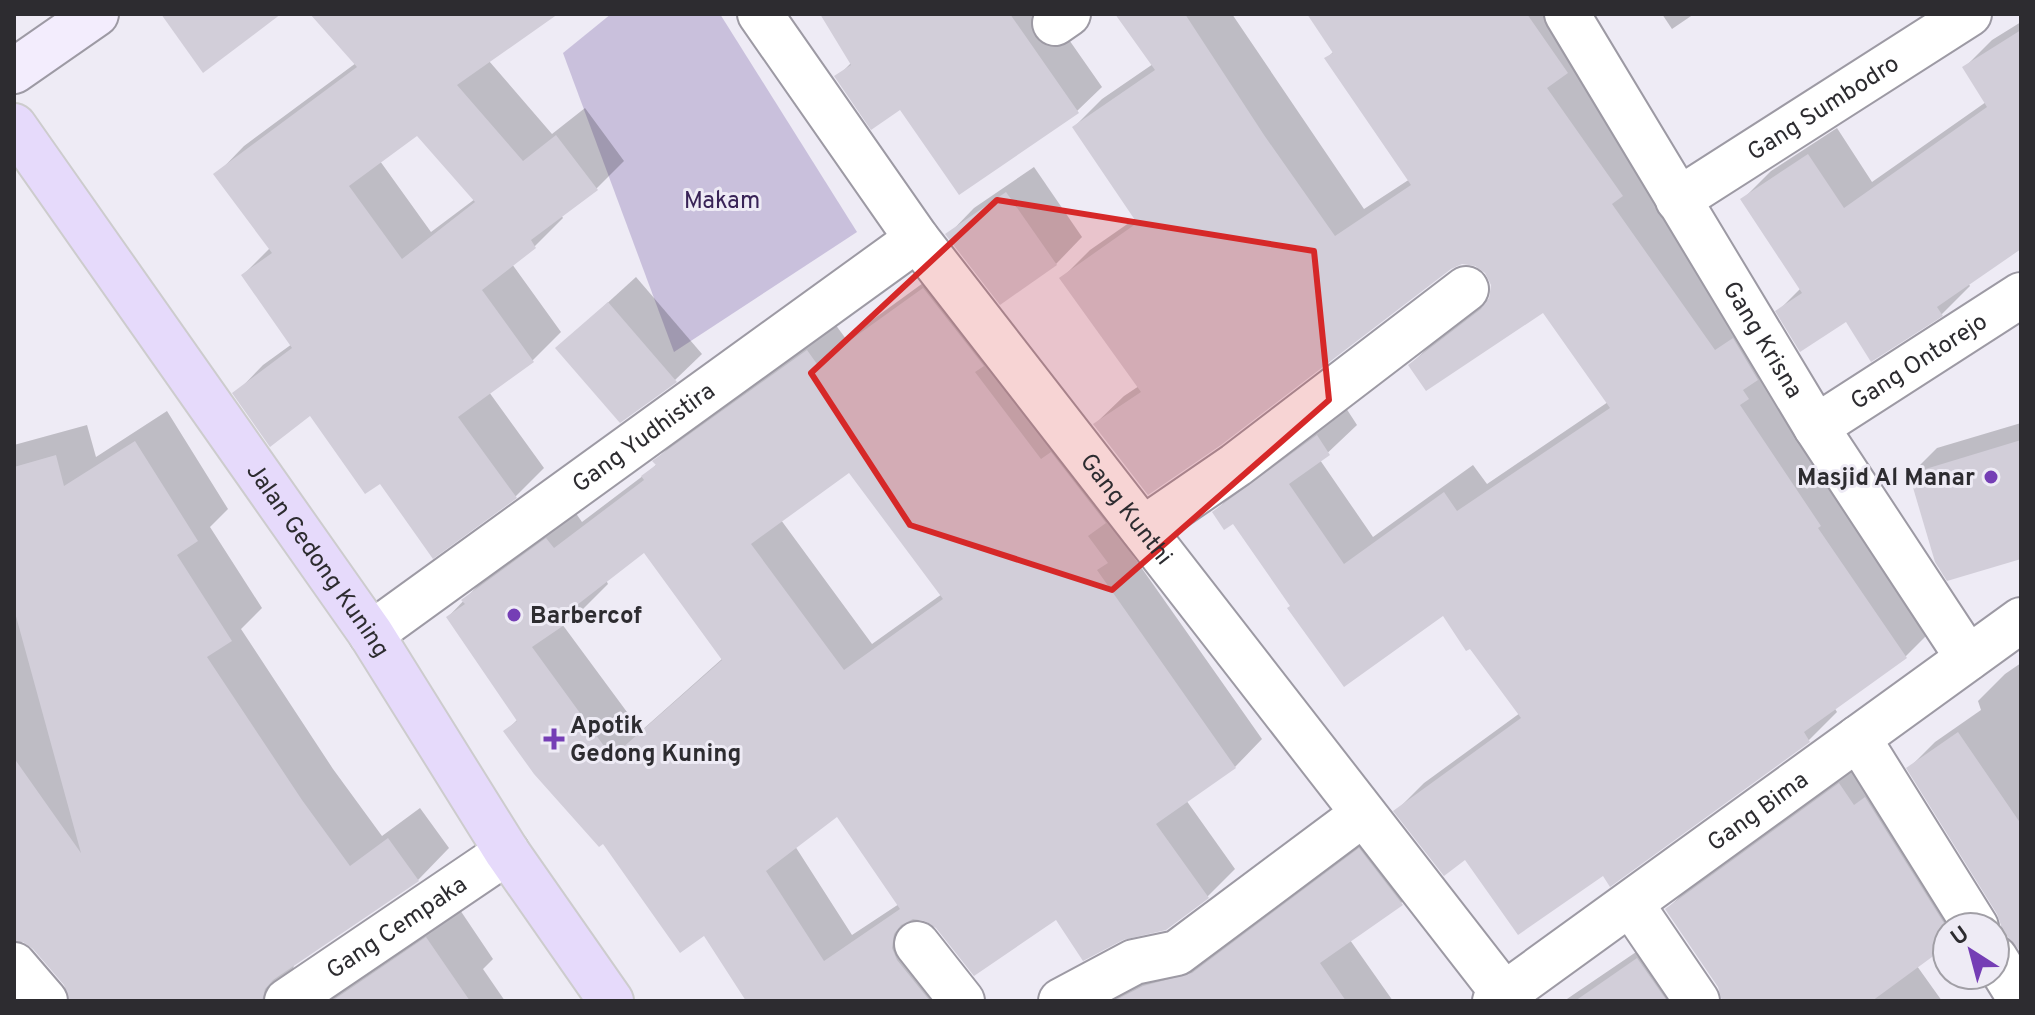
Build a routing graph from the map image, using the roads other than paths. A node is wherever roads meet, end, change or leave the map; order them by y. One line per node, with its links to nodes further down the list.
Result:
1 (96, 14): 5 (street)
2 (760, 14): 8 (street, Gang Kunthi)
3 (1567, 14): 7 (street, Gang Krisna)
4 (1969, 14): 7 (street, Gang Sumbodro)
5 (14, 71)
6 (14, 126): 14 (main road, Jalan Gedong Kuning)
7 (1678, 200): 11 (street, Gang Krisna)
8 (917, 239): 12 (street, Gang Kunthi); 14 (street, Gang Yudhistira)
9 (1466, 289): 12 (street)
10 (2021, 295): 11 (street, Gang Ontorejo)
11 (1816, 427): 15 (street, Gang Krisna)
12 (1143, 529): 17 (street, Gang Kunthi)
13 (2021, 620): 15 (street, Gang Bima)
14 (371, 634): 18 (main road, Jalan Gedong Kuning)
15 (1968, 658): 16 (street, Gang Bima)
16 (1858, 738): 19 (street, Gang Bima); 20 (street)
17 (1363, 814): 23 (street, Gang Kunthi); 28 (street)
18 (507, 852): 25 (street, Gang Cempaka); 26 (main road, Jalan Gedong Kuning)
19 (1631, 904): 23 (street, Gang Bima); 29 (street)
20 (1966, 911)
21 (917, 944): 27 (street)
22 (14, 965): 24 (street)
23 (1499, 998)
24 (45, 1001)
25 (287, 1001)
26 (611, 1001)
27 (962, 1001)
28 (1061, 1001)
29 (1697, 1001)

